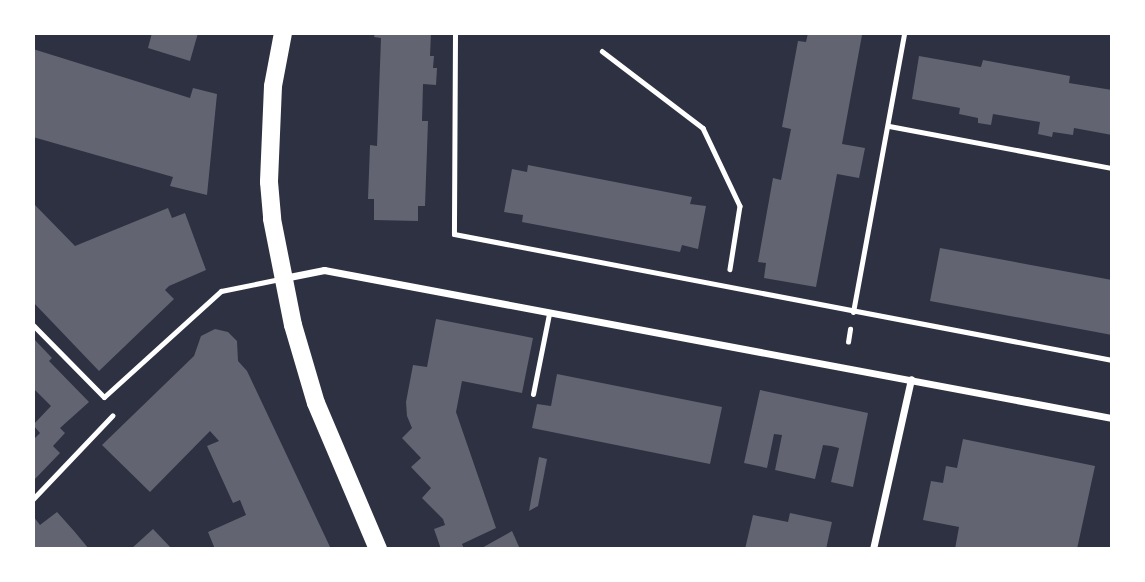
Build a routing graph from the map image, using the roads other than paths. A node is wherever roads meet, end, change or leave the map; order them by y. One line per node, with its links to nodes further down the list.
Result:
1 (284, 33): 6 (main road)
2 (455, 33): 7 (lane)
3 (904, 33): 4 (lane)
4 (889, 126): 5 (lane); 7 (lane)
5 (1112, 168)
6 (283, 278): 8 (street); 9 (lane); 14 (main road)
7 (853, 312): 10 (lane)
8 (549, 314): 11 (street); 12 (lane)
9 (33, 325)
10 (1112, 360)
11 (911, 379): 13 (street); 15 (street)
12 (533, 394)
13 (1112, 418)
14 (378, 549)
15 (873, 549)

